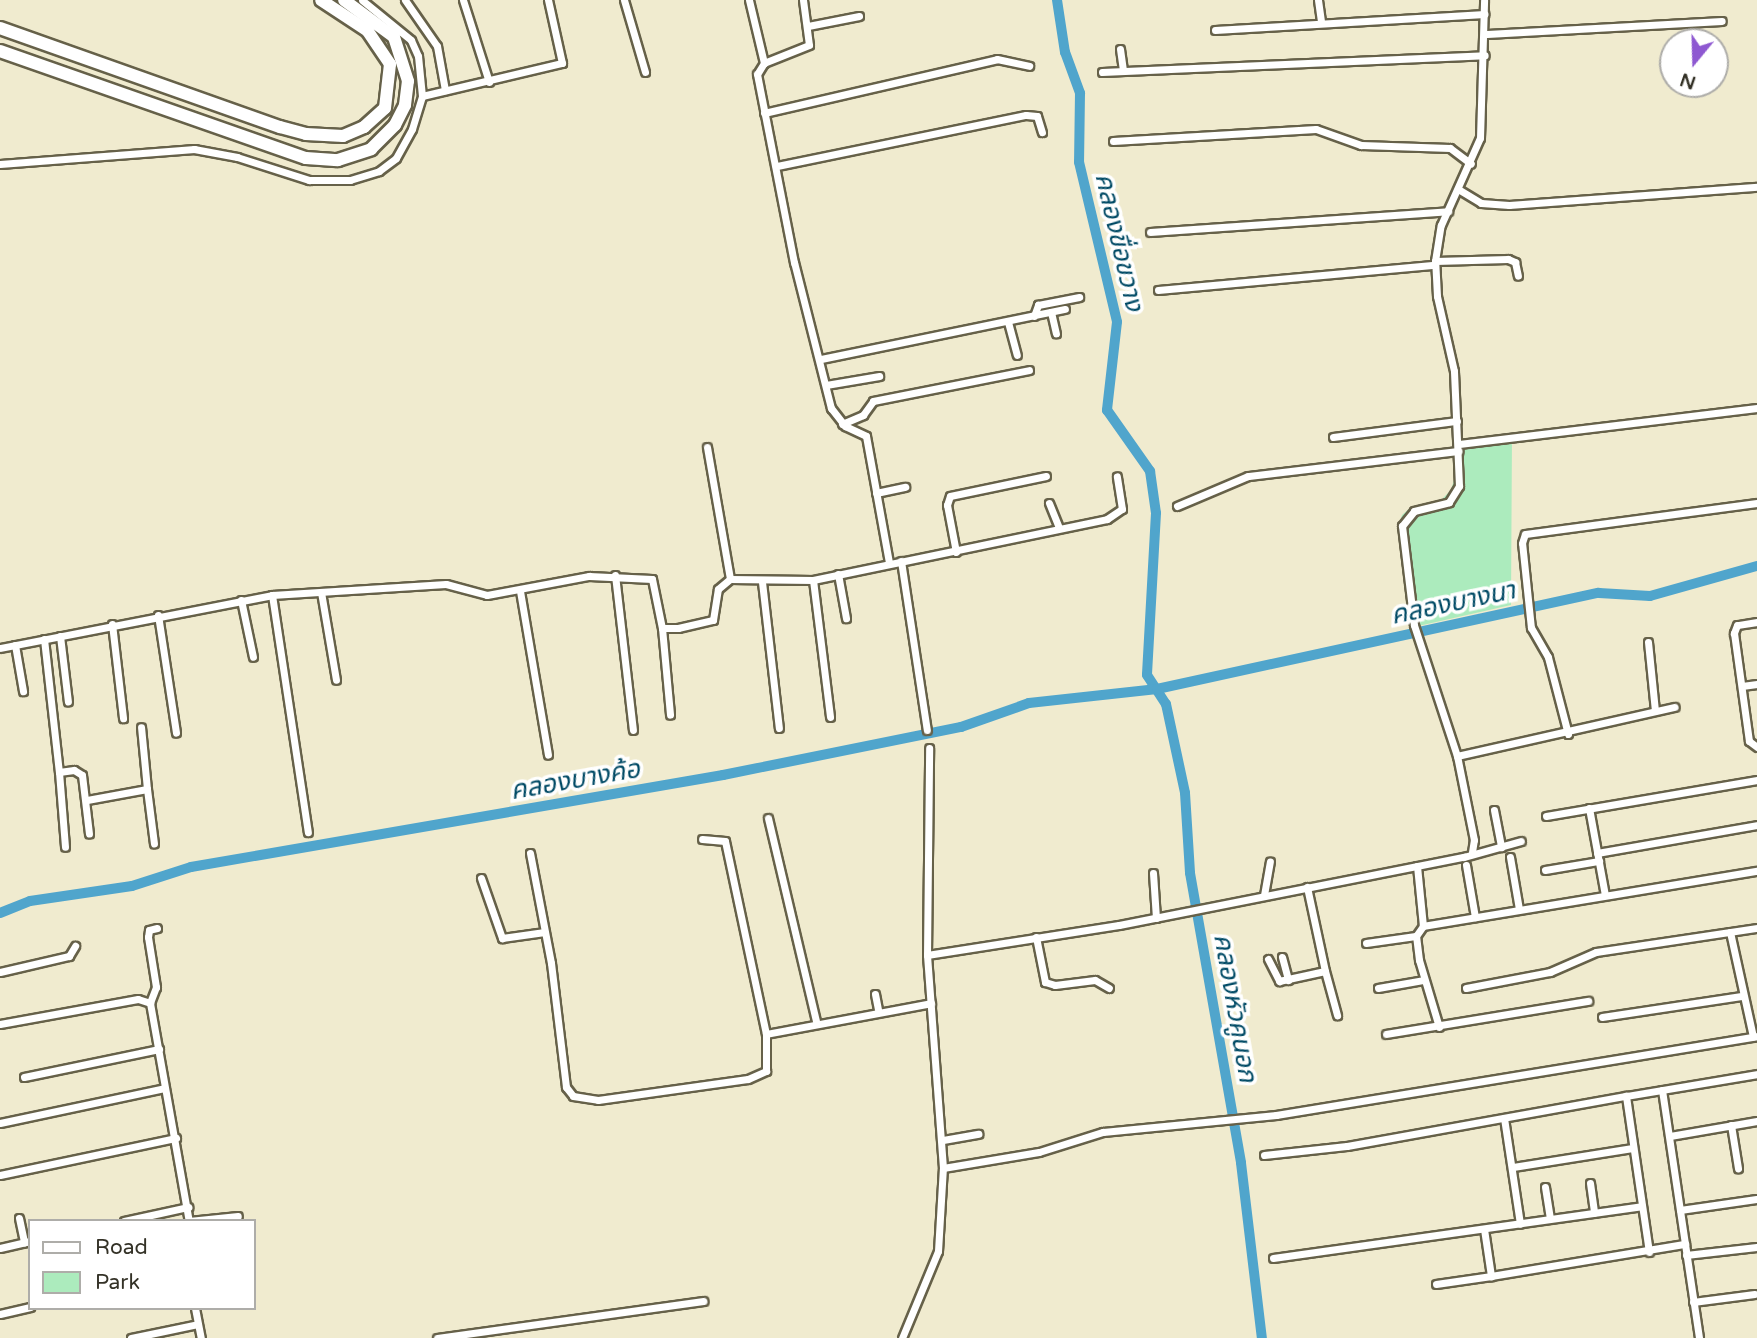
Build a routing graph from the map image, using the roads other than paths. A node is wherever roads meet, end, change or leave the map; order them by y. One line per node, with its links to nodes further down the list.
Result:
1 (321, 0): 17 (main road)
2 (344, 0): 21 (main road)
3 (362, 0): 30 (street)
4 (405, 0): 29 (street)
5 (463, 0): 28 (street)
6 (548, 0): 28 (street)
7 (624, 0): 26 (street)
8 (750, 0): 23 (street)
9 (803, 0): 16 (street)
10 (1318, 0): 14 (street)
11 (1484, 0): 12 (street)
12 (1485, 14): 14 (street); 19 (street)
13 (859, 16): 16 (street)
14 (1321, 21): 18 (street)
15 (1722, 21): 19 (street)
16 (808, 26): 23 (street)
17 (0, 28)
18 (1215, 30)
19 (1487, 34): 22 (street)
20 (1120, 49): 25 (street)
21 (0, 51)
22 (1485, 55): 25 (street); 35 (street)
23 (764, 63): 31 (street)
24 (1029, 65): 31 (street)
25 (1123, 71): 27 (street)
26 (645, 72)
27 (1102, 72)
28 (489, 82): 29 (street)
29 (445, 90): 30 (street)
30 (422, 96): 34 (street)
31 (764, 113): 36 (street)
32 (1042, 132): 36 (street)
33 (1114, 141): 35 (street)
34 (0, 164)
35 (1471, 164): 38 (street)
36 (777, 166): 51 (street)
37 (1757, 187): 38 (street)
38 (1458, 189): 39 (street)
39 (1448, 211): 40 (street); 41 (street)
40 (1150, 232)
41 (1435, 263): 42 (street); 43 (street); 56 (street)
42 (1518, 276)
43 (1158, 290)
44 (1079, 297): 47 (street)
45 (1065, 309): 46 (street)
46 (1051, 313): 47 (street); 49 (street)
47 (1034, 316): 48 (street)
48 (1008, 322): 50 (street); 51 (street)
49 (1056, 333)
50 (1017, 355)
51 (821, 359): 54 (street)
52 (1029, 370): 57 (street)
53 (879, 376): 54 (street)
54 (826, 385): 57 (street)
55 (1757, 408): 60 (street)
56 (1457, 421): 58 (street); 60 (street)
57 (842, 424): 64 (street)
58 (1333, 437)
59 (707, 447): 74 (street)
60 (1459, 447): 67 (street); 111 (street)
61 (1046, 476): 69 (street)
62 (1117, 476): 68 (street)
63 (905, 487): 64 (street)
64 (876, 493): 71 (street)
65 (1049, 503): 68 (street)
66 (1757, 503): 107 (street)
67 (1177, 506)
68 (1059, 528): 69 (street)
69 (956, 552): 70 (street)
70 (901, 561): 71 (street); 105 (street)
71 (889, 562): 72 (street)
72 (838, 574): 75 (street); 82 (street)
73 (615, 575): 77 (street); 85 (street); 104 (street)
74 (730, 579): 76 (street); 85 (street)
75 (813, 580): 76 (street); 100 (street)
76 (762, 582): 103 (street)
77 (520, 590): 78 (street); 110 (street)
78 (321, 592): 79 (street); 92 (street)
79 (272, 595): 80 (street); 121 (street)
80 (242, 600): 81 (street); 91 (street)
81 (158, 615): 84 (street); 106 (street)
82 (846, 618)
83 (1757, 622): 94 (street)
84 (112, 624): 86 (street); 101 (street)
85 (662, 628): 99 (street)
86 (61, 636): 87 (street); 96 (street)
87 (44, 639): 89 (street); 112 (street)
88 (1648, 642): 98 (street)
89 (15, 645): 90 (street); 95 (street)
90 (0, 648)
91 (253, 657)
92 (336, 680)
93 (1757, 684): 94 (street)
94 (1742, 686): 108 (street)
95 (23, 691)
96 (68, 702)
97 (1675, 707): 98 (street)
98 (1654, 711): 107 (street)
99 (670, 715)
100 (830, 717)
101 (123, 718)
102 (141, 727): 114 (street)
103 (779, 728)
104 (633, 730)
105 (927, 730)
106 (176, 733)
107 (1568, 734): 111 (street)
108 (1757, 747)
109 (929, 748): 154 (street)
110 (548, 755)
111 (1457, 756): 128 (street)
112 (59, 772): 115 (street); 127 (street)
113 (1757, 780): 116 (street)
114 (147, 789): 115 (street); 125 (street)
115 (87, 800): 122 (street)
116 (1589, 808): 118 (street); 131 (street)
117 (1494, 810): 126 (street)
118 (1546, 816)
119 (768, 818): 172 (street)
120 (1757, 825): 131 (street)
121 (308, 831)
122 (89, 834)
123 (702, 839): 175 (street)
124 (1521, 841): 126 (street)
125 (154, 844)
126 (1501, 847): 128 (street)
127 (65, 848)
128 (1472, 852): 134 (street)
129 (530, 853): 148 (street)
130 (1510, 857): 142 (street)
131 (1598, 857): 135 (street); 141 (street)
132 (1270, 862): 140 (street)
133 (1466, 865): 143 (street)
134 (1417, 866): 139 (street); 145 (street)
135 (1545, 870)
136 (1757, 871): 141 (street)
137 (1153, 873): 144 (street)
138 (481, 878): 148 (street)
139 (1307, 887): 140 (street); 157 (street)
140 (1264, 895): 144 (street)
141 (1605, 895): 142 (street)
142 (1519, 909): 143 (street)
143 (1475, 917): 145 (street)
144 (1156, 918): 151 (street)
145 (1423, 926): 150 (street)
146 (157, 928): 167 (street)
147 (1757, 928): 149 (street)
148 (545, 932): 175 (street)
149 (1730, 932): 163 (street); 165 (street)
150 (1416, 936): 152 (street); 160 (street)
151 (1036, 937): 154 (street); 161 (street)
152 (1366, 943)
153 (75, 946): 158 (street)
154 (927, 956): 168 (street)
155 (1282, 957): 159 (street)
156 (1268, 959): 159 (street)
157 (1325, 971): 159 (street); 170 (street)
158 (0, 972)
159 (1288, 980)
160 (1424, 980): 162 (street); 174 (street)
161 (1109, 988)
162 (1378, 988)
163 (1466, 988)
164 (875, 994): 169 (street)
165 (1741, 996): 171 (street); 177 (street)
166 (1587, 1001): 174 (street)
167 (150, 1003): 173 (street); 178 (street)
168 (931, 1003): 169 (street); 191 (street)
169 (878, 1010): 172 (street)
170 (1337, 1015)
171 (1602, 1017)
172 (816, 1021): 175 (street)
173 (0, 1024)
174 (1439, 1027): 176 (street)
175 (766, 1034)
176 (1386, 1034)
177 (1755, 1036): 195 (street)
178 (159, 1049): 180 (street); 181 (street)
179 (1757, 1074): 182 (street)
180 (24, 1077)
181 (164, 1088): 186 (street); 190 (street)
182 (1662, 1090): 183 (street); 189 (street)
183 (1626, 1096): 184 (street); 192 (street)
184 (1504, 1118): 193 (street); 194 (street)
185 (1757, 1121): 187 (street)
186 (0, 1124)
187 (1731, 1125): 189 (street); 196 (street)
188 (978, 1134): 191 (street)
189 (1670, 1136): 203 (street)
190 (176, 1138): 197 (street); 202 (street)
191 (943, 1140): 195 (street)
192 (1633, 1148): 194 (street); 201 (street)
193 (1264, 1155)
194 (1513, 1167): 211 (street)
195 (943, 1168): 232 (street)
196 (1738, 1168)
197 (0, 1175)
198 (1590, 1183): 204 (street)
199 (1545, 1187): 210 (street)
200 (1756, 1199): 203 (street)
201 (1641, 1206): 204 (street); 217 (street)
202 (188, 1207): 207 (street); 208 (street)
203 (1680, 1210): 214 (street)
204 (1594, 1213): 210 (street)
205 (237, 1216): 209 (street)
206 (19, 1218): 213 (street)
207 (133, 1219)
208 (189, 1219)
209 (208, 1219)
210 (1550, 1219): 211 (street)
211 (1520, 1224): 212 (street)
212 (1484, 1229): 219 (street); 220 (street)
213 (27, 1242): 216 (street)
214 (1685, 1244): 217 (street); 218 (street)
215 (1757, 1247): 218 (street)
216 (0, 1248)
217 (1649, 1252): 220 (street)
218 (1686, 1255): 224 (street)
219 (1273, 1258)
220 (1491, 1276): 221 (street)
221 (1436, 1283)
222 (1754, 1294): 224 (street)
223 (703, 1301): 231 (street)
224 (1693, 1302): 233 (street)
225 (28, 1307): 227 (street)
226 (195, 1310): 228 (street)
227 (0, 1314)
228 (198, 1324): 229 (street); 230 (street)
229 (131, 1338)
230 (201, 1338)
231 (437, 1338)
232 (902, 1338)
233 (1699, 1338)

